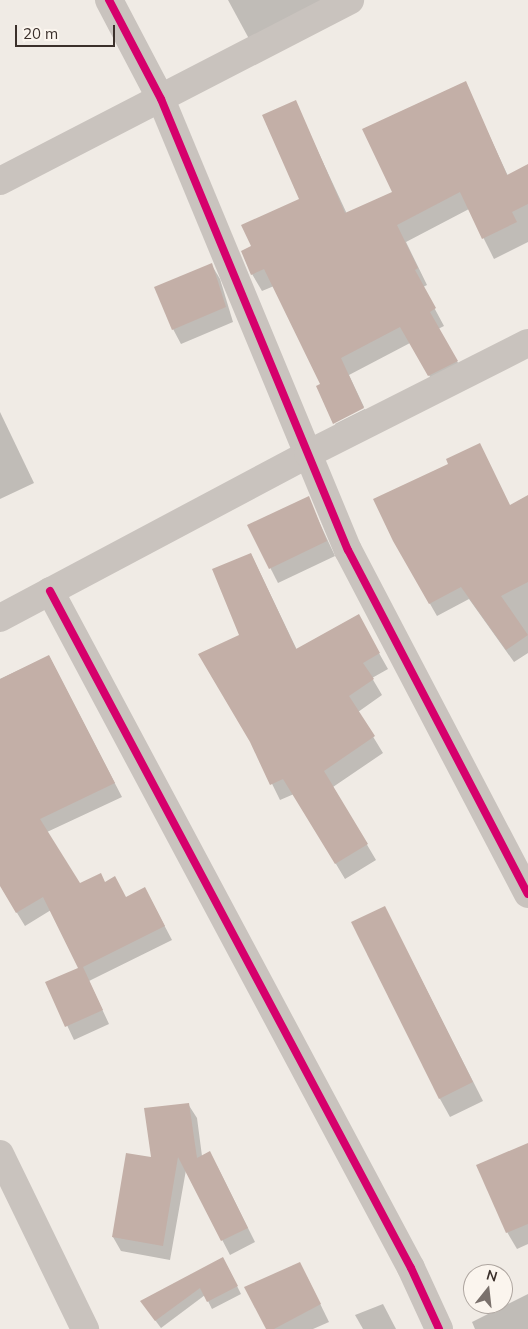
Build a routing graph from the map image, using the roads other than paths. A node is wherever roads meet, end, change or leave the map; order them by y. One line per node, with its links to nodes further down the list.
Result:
1 (109, 0): 3 (street)
2 (350, 0): 3 (street)
3 (161, 99): 4 (street); 6 (street)
4 (0, 181)
5 (528, 343): 6 (street)
6 (308, 454): 7 (street); 9 (street)
7 (50, 591): 8 (street); 12 (street)
8 (0, 618)
9 (528, 894)
10 (0, 1154): 11 (street)
11 (85, 1329)
12 (439, 1329)

